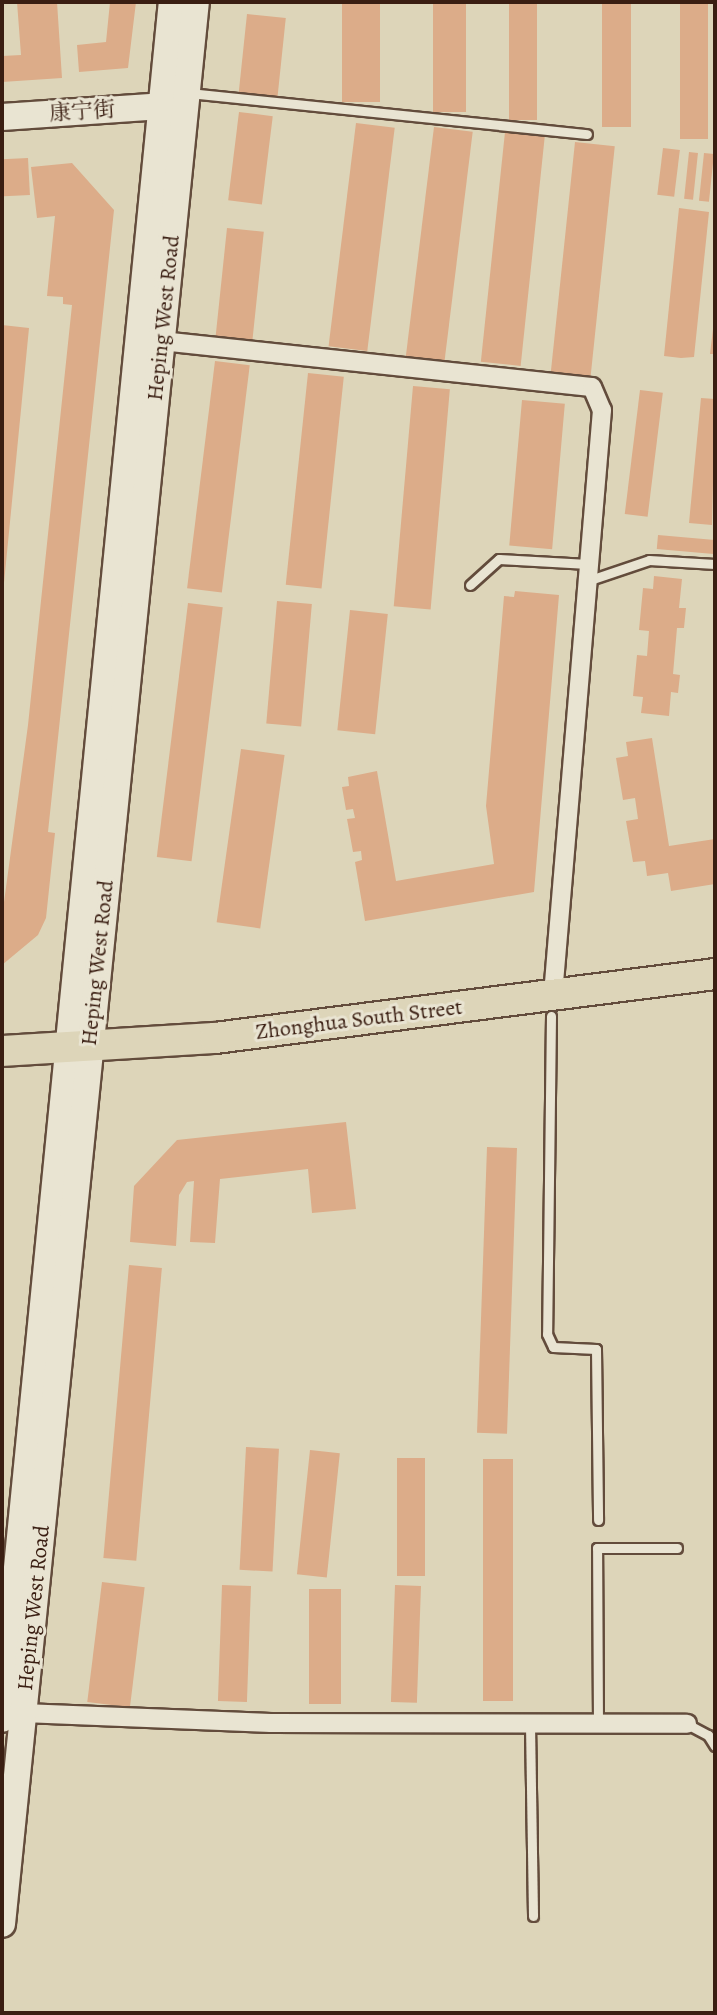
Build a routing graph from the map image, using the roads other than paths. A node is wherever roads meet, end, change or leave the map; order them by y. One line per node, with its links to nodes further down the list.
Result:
1 (172, 2): 4 (main road, Heping West Road)
2 (196, 2): 3 (main road, Heping West Road)
3 (187, 93): 6 (lane); 7 (main road, Heping West Road)
4 (162, 106): 5 (main road, 康宁街); 15 (main road, Heping West Road)
5 (2, 117)
6 (587, 134)
7 (161, 341): 9 (street); 15 (main road, Heping West Road)
8 (715, 564): 9 (lane)
9 (588, 573): 10 (lane); 13 (street)
10 (470, 585)
11 (715, 974): 13 (main road, Zhonghua South Street)
12 (715, 994): 13 (main road, Zhonghua South Street)
13 (552, 1006): 15 (main road, Zhonghua South Street); 17 (lane)
14 (2, 1051): 15 (main road, Zhonghua South Street)
15 (78, 1056): 16 (main road, Zhonghua South Street); 19 (main road, Heping West Road)
16 (2, 1071)
17 (598, 1520)
18 (677, 1548): 21 (lane)
19 (12, 1716): 20 (street); 25 (main road, Heping West Road)
20 (530, 1724): 21 (street); 24 (lane)
21 (598, 1724): 22 (street)
22 (687, 1724): 23 (lane)
23 (715, 1746)
24 (533, 1916)
25 (2, 1924)

